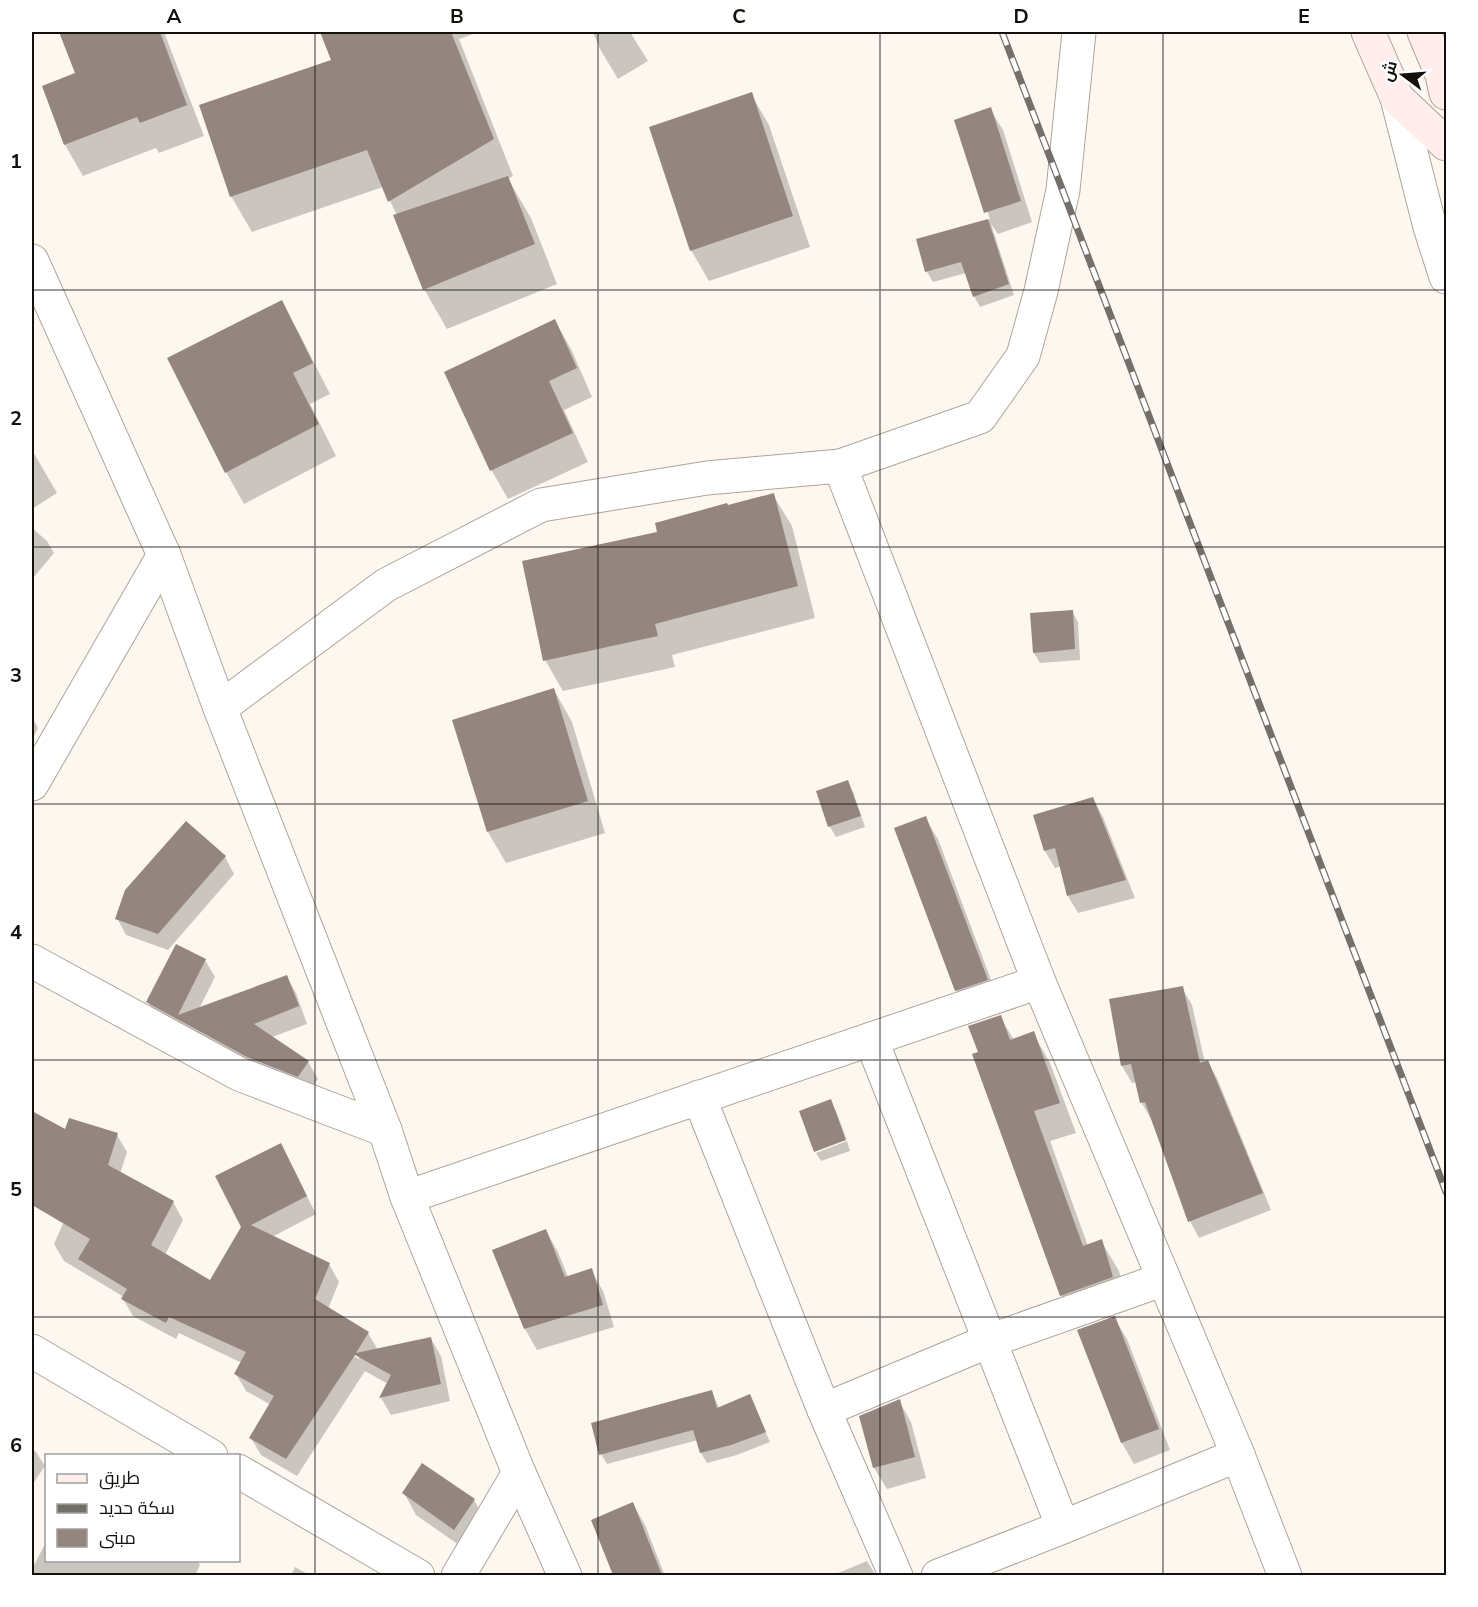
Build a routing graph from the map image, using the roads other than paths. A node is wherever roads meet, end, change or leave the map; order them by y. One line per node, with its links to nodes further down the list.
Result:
1 (1079, 32): 9 (street)
2 (1368, 32): 5 (main road)
3 (1424, 32): 4 (main road)
4 (1446, 93)
5 (1397, 98): 6 (main road); 8 (street)
6 (1446, 144)
7 (32, 261): 10 (street)
8 (1446, 277)
9 (840, 466): 11 (street); 14 (street)
10 (164, 555): 11 (street); 12 (street)
11 (220, 708): 17 (street)
12 (32, 784)
13 (32, 961): 17 (street)
14 (1039, 982): 15 (street); 19 (street)
15 (871, 1039): 16 (street); 20 (street)
16 (699, 1097): 18 (street); 22 (street)
17 (386, 1130): 18 (street)
18 (407, 1197): 26 (street)
19 (1164, 1279): 20 (street); 24 (street)
20 (989, 1341): 22 (street); 27 (street)
21 (32, 1351): 23 (street)
22 (824, 1410): 31 (street)
23 (209, 1454)
24 (1238, 1455): 27 (street); 33 (street)
25 (240, 1473): 28 (street)
26 (519, 1473): 29 (street); 30 (street)
27 (1063, 1527): 32 (street)
28 (418, 1575)
29 (458, 1575)
30 (565, 1575)
31 (896, 1575)
32 (938, 1575)
33 (1285, 1575)

